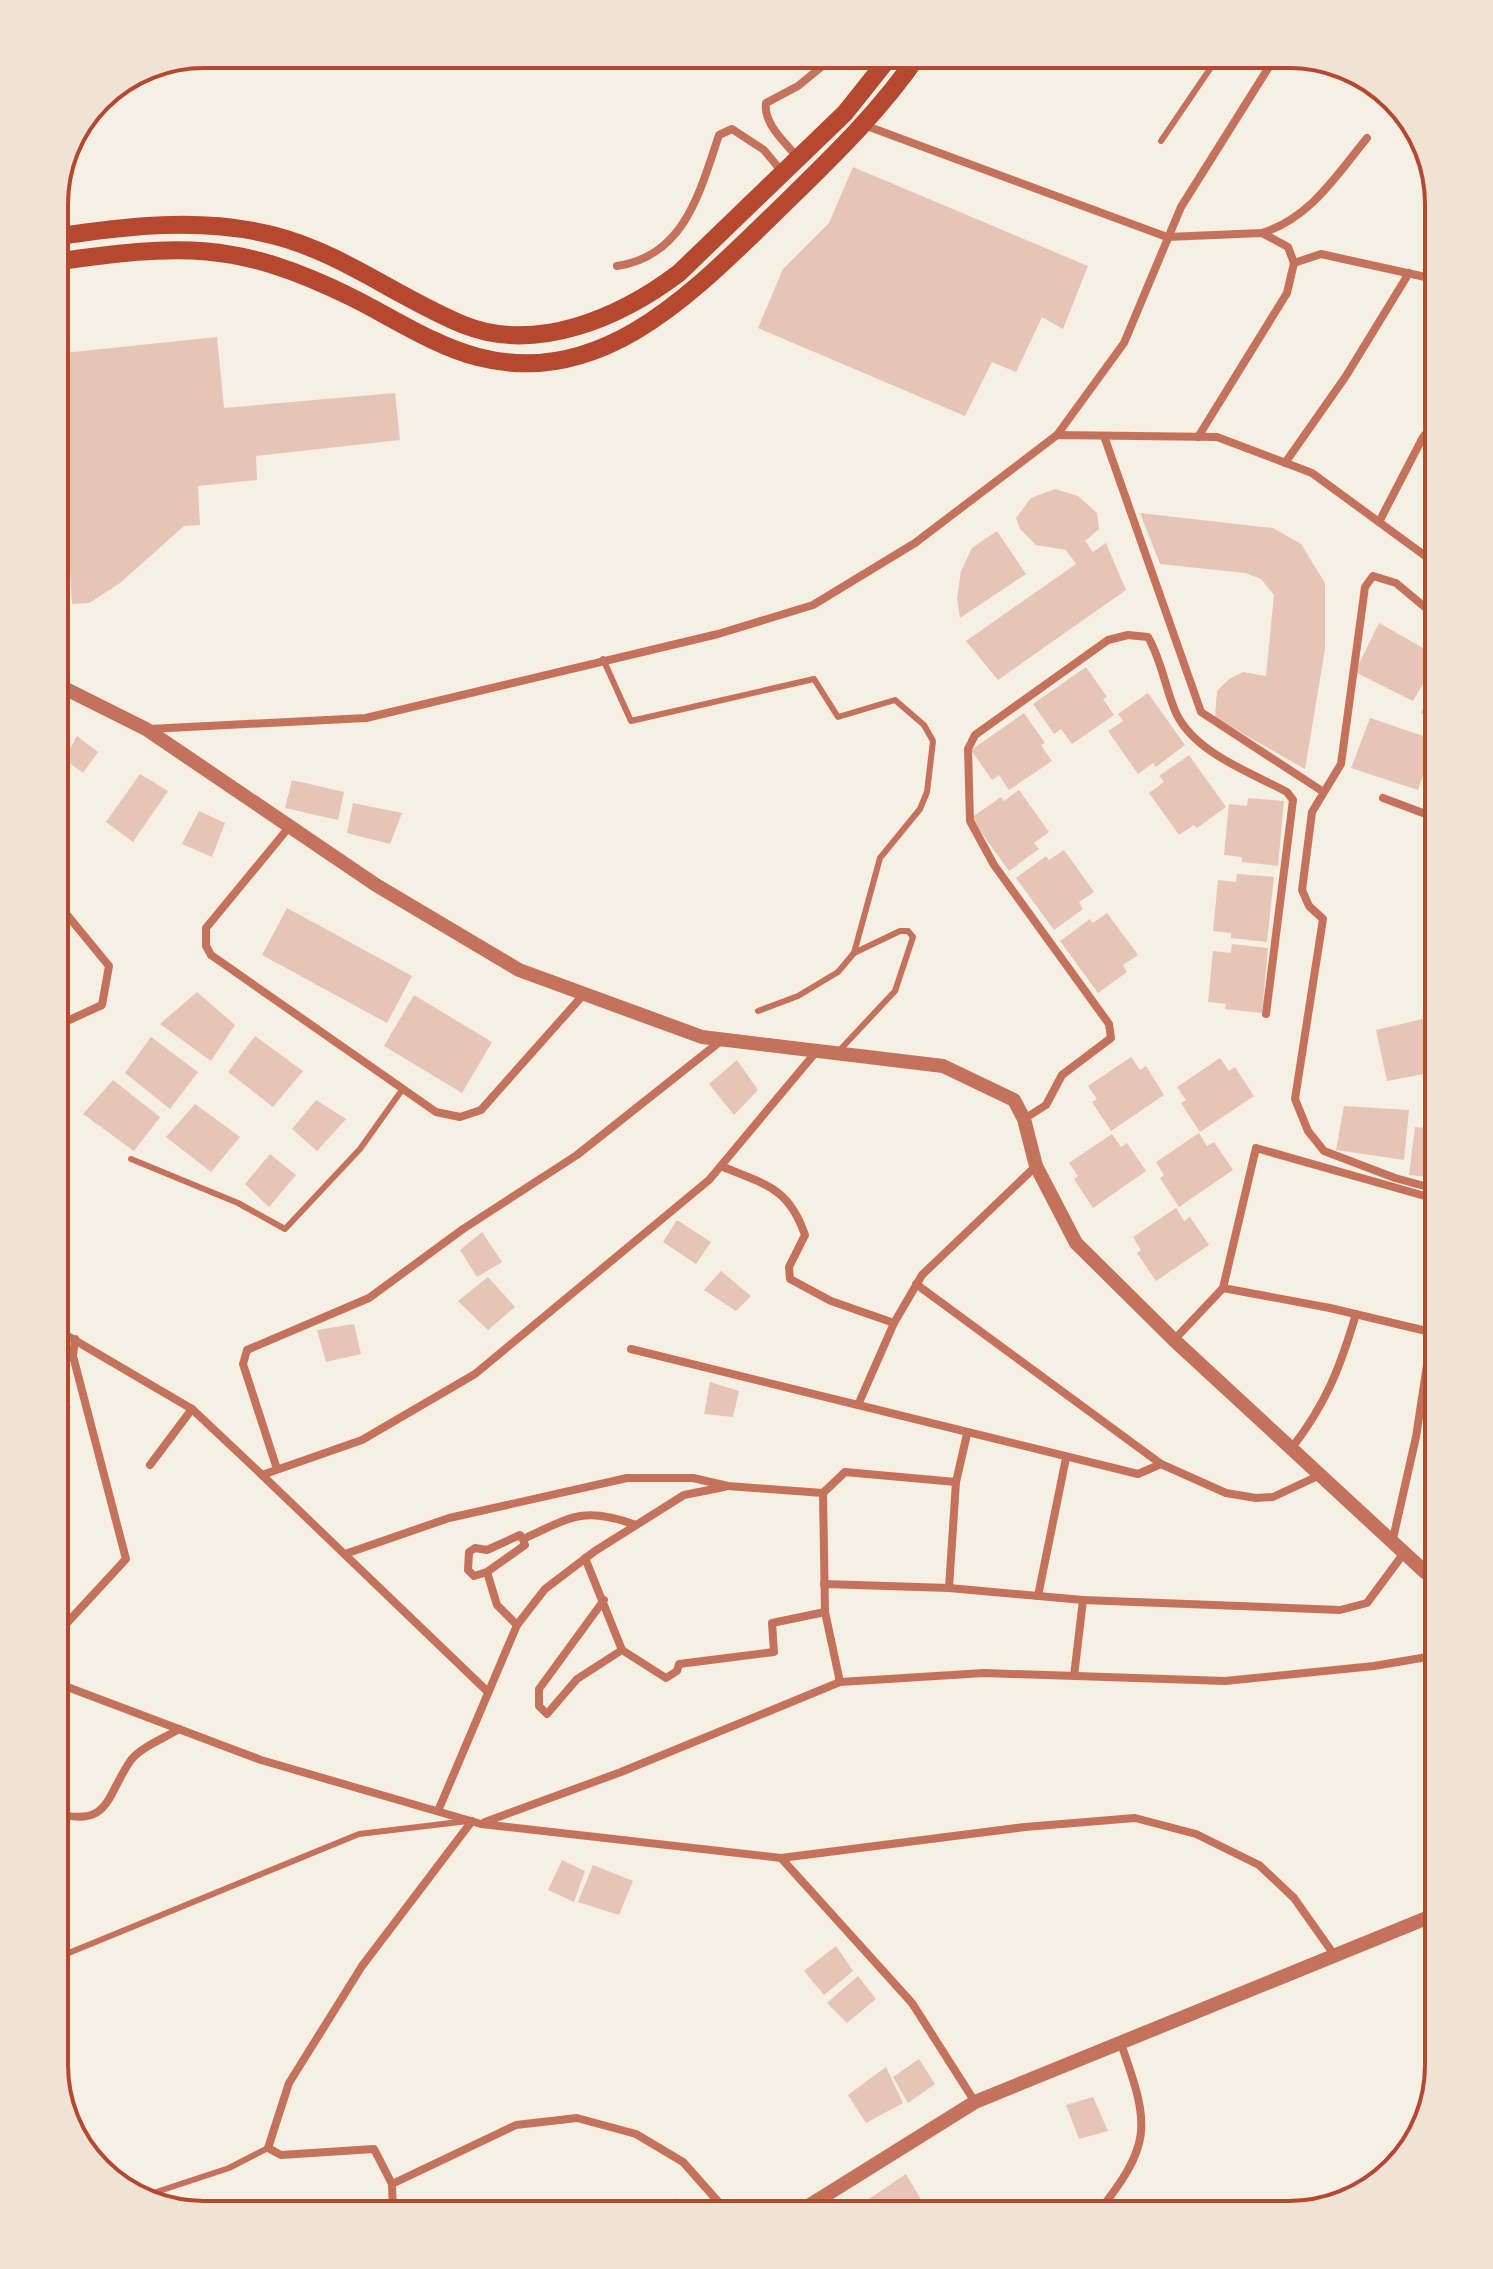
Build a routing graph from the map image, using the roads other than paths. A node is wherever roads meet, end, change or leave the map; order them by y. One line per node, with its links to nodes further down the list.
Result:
1 (820, 68): 9 (street)
2 (881, 68): 9 (main road)
3 (908, 68): 6 (main road)
4 (1211, 68): 8 (lane)
5 (1268, 68): 13 (street)
6 (864, 125): 13 (street); 14 (main road)
7 (1367, 138): 11 (street)
8 (1161, 141)
9 (798, 158): 10 (main road)
10 (783, 173): 12 (main road); 16 (street)
11 (1262, 233): 13 (street); 15 (street)
12 (68, 236)
13 (1167, 237): 19 (street)
14 (68, 260)
15 (1294, 263): 17 (street); 22 (street)
16 (617, 266)
17 (1409, 273): 18 (street); 23 (street)
18 (1425, 277)
19 (1057, 435): 21 (street); 27 (street)
20 (1425, 435): 24 (street)
21 (1104, 436): 22 (street); 30 (street)
22 (1198, 437): 23 (street)
23 (1285, 463): 24 (street)
24 (1379, 522): 25 (street)
25 (1425, 556)
26 (1425, 607): 30 (street)
27 (603, 659): 29 (street); 35 (lane)
28 (68, 690): 29 (street)
29 (146, 729): 33 (street)
30 (1322, 791): 48 (street)
31 (1383, 798): 32 (street)
32 (1425, 814)
33 (290, 826): 36 (street); 43 (street)
34 (68, 916): 39 (street)
35 (854, 953): 37 (lane); 42 (lane)
36 (584, 994): 40 (street); 43 (street)
37 (758, 1011)
38 (1266, 1014): 44 (street)
39 (68, 1021)
40 (723, 1040): 41 (street); 67 (street)
41 (816, 1052): 42 (street); 46 (street)
42 (835, 1054): 44 (street)
43 (402, 1090): 45 (lane)
44 (1024, 1119): 47 (street)
45 (131, 1159)
46 (721, 1166): 53 (street); 67 (street)
47 (1036, 1166): 50 (street); 57 (street)
48 (1425, 1186)
49 (1425, 1196): 51 (street)
50 (916, 1284): 53 (street); 65 (street)
51 (1223, 1288): 52 (street); 57 (street)
52 (1356, 1314): 54 (street); 63 (street)
53 (894, 1323): 60 (street)
54 (1425, 1331)
55 (68, 1335): 56 (street)
56 (75, 1339): 61 (street); 87 (street)
57 (1174, 1340): 63 (street)
58 (631, 1349): 60 (street)
59 (1425, 1388): 75 (street)
60 (858, 1405): 62 (street)
61 (192, 1409): 66 (street); 68 (street)
62 (967, 1434): 64 (street); 70 (street)
63 (1290, 1450): 69 (street)
64 (1066, 1458): 65 (street); 83 (street)
65 (1161, 1464): 69 (street)
66 (150, 1465)
67 (277, 1469): 68 (street)
68 (262, 1475): 77 (street)
69 (1318, 1476): 75 (street)
70 (956, 1482): 72 (street); 82 (street)
71 (728, 1486): 72 (street); 73 (street); 77 (street)
72 (823, 1493): 81 (street)
73 (636, 1525): 74 (street); 78 (street)
74 (523, 1539): 79 (street); 79 (street)
75 (1392, 1543): 76 (street)
76 (1404, 1553): 80 (street); 85 (street)
77 (345, 1554): 94 (street)
78 (585, 1558): 84 (street); 88 (street)
79 (487, 1572): 88 (street)
80 (1425, 1572)
81 (824, 1584): 82 (street); 86 (street)
82 (949, 1588): 83 (street)
83 (1038, 1596): 85 (street)
84 (604, 1600): 89 (street); 89 (street)
85 (1083, 1600): 91 (street)
86 (825, 1612): 89 (street); 92 (street)
87 (68, 1622)
88 (517, 1625): 94 (street)
89 (622, 1650)
90 (1425, 1657): 91 (street)
91 (1074, 1676): 92 (street)
92 (840, 1682): 98 (street)
93 (68, 1687): 95 (street)
94 (488, 1692): 96 (street)
95 (179, 1729): 96 (street); 97 (street)
96 (438, 1811): 98 (street)
97 (68, 1816)
98 (476, 1822): 99 (street); 101 (lane); 105 (street)
99 (781, 1858): 102 (street); 104 (street)
100 (1425, 1919): 102 (street)
101 (68, 1953)
102 (1335, 1956): 103 (street)
103 (1121, 2044): 104 (street); 111 (street)
104 (975, 2102): 110 (street)
105 (268, 2148): 106 (street); 107 (lane)
106 (392, 2184): 108 (street); 109 (street)
107 (156, 2192)
108 (393, 2201)
109 (718, 2201)
110 (817, 2201)
111 (1105, 2201)

